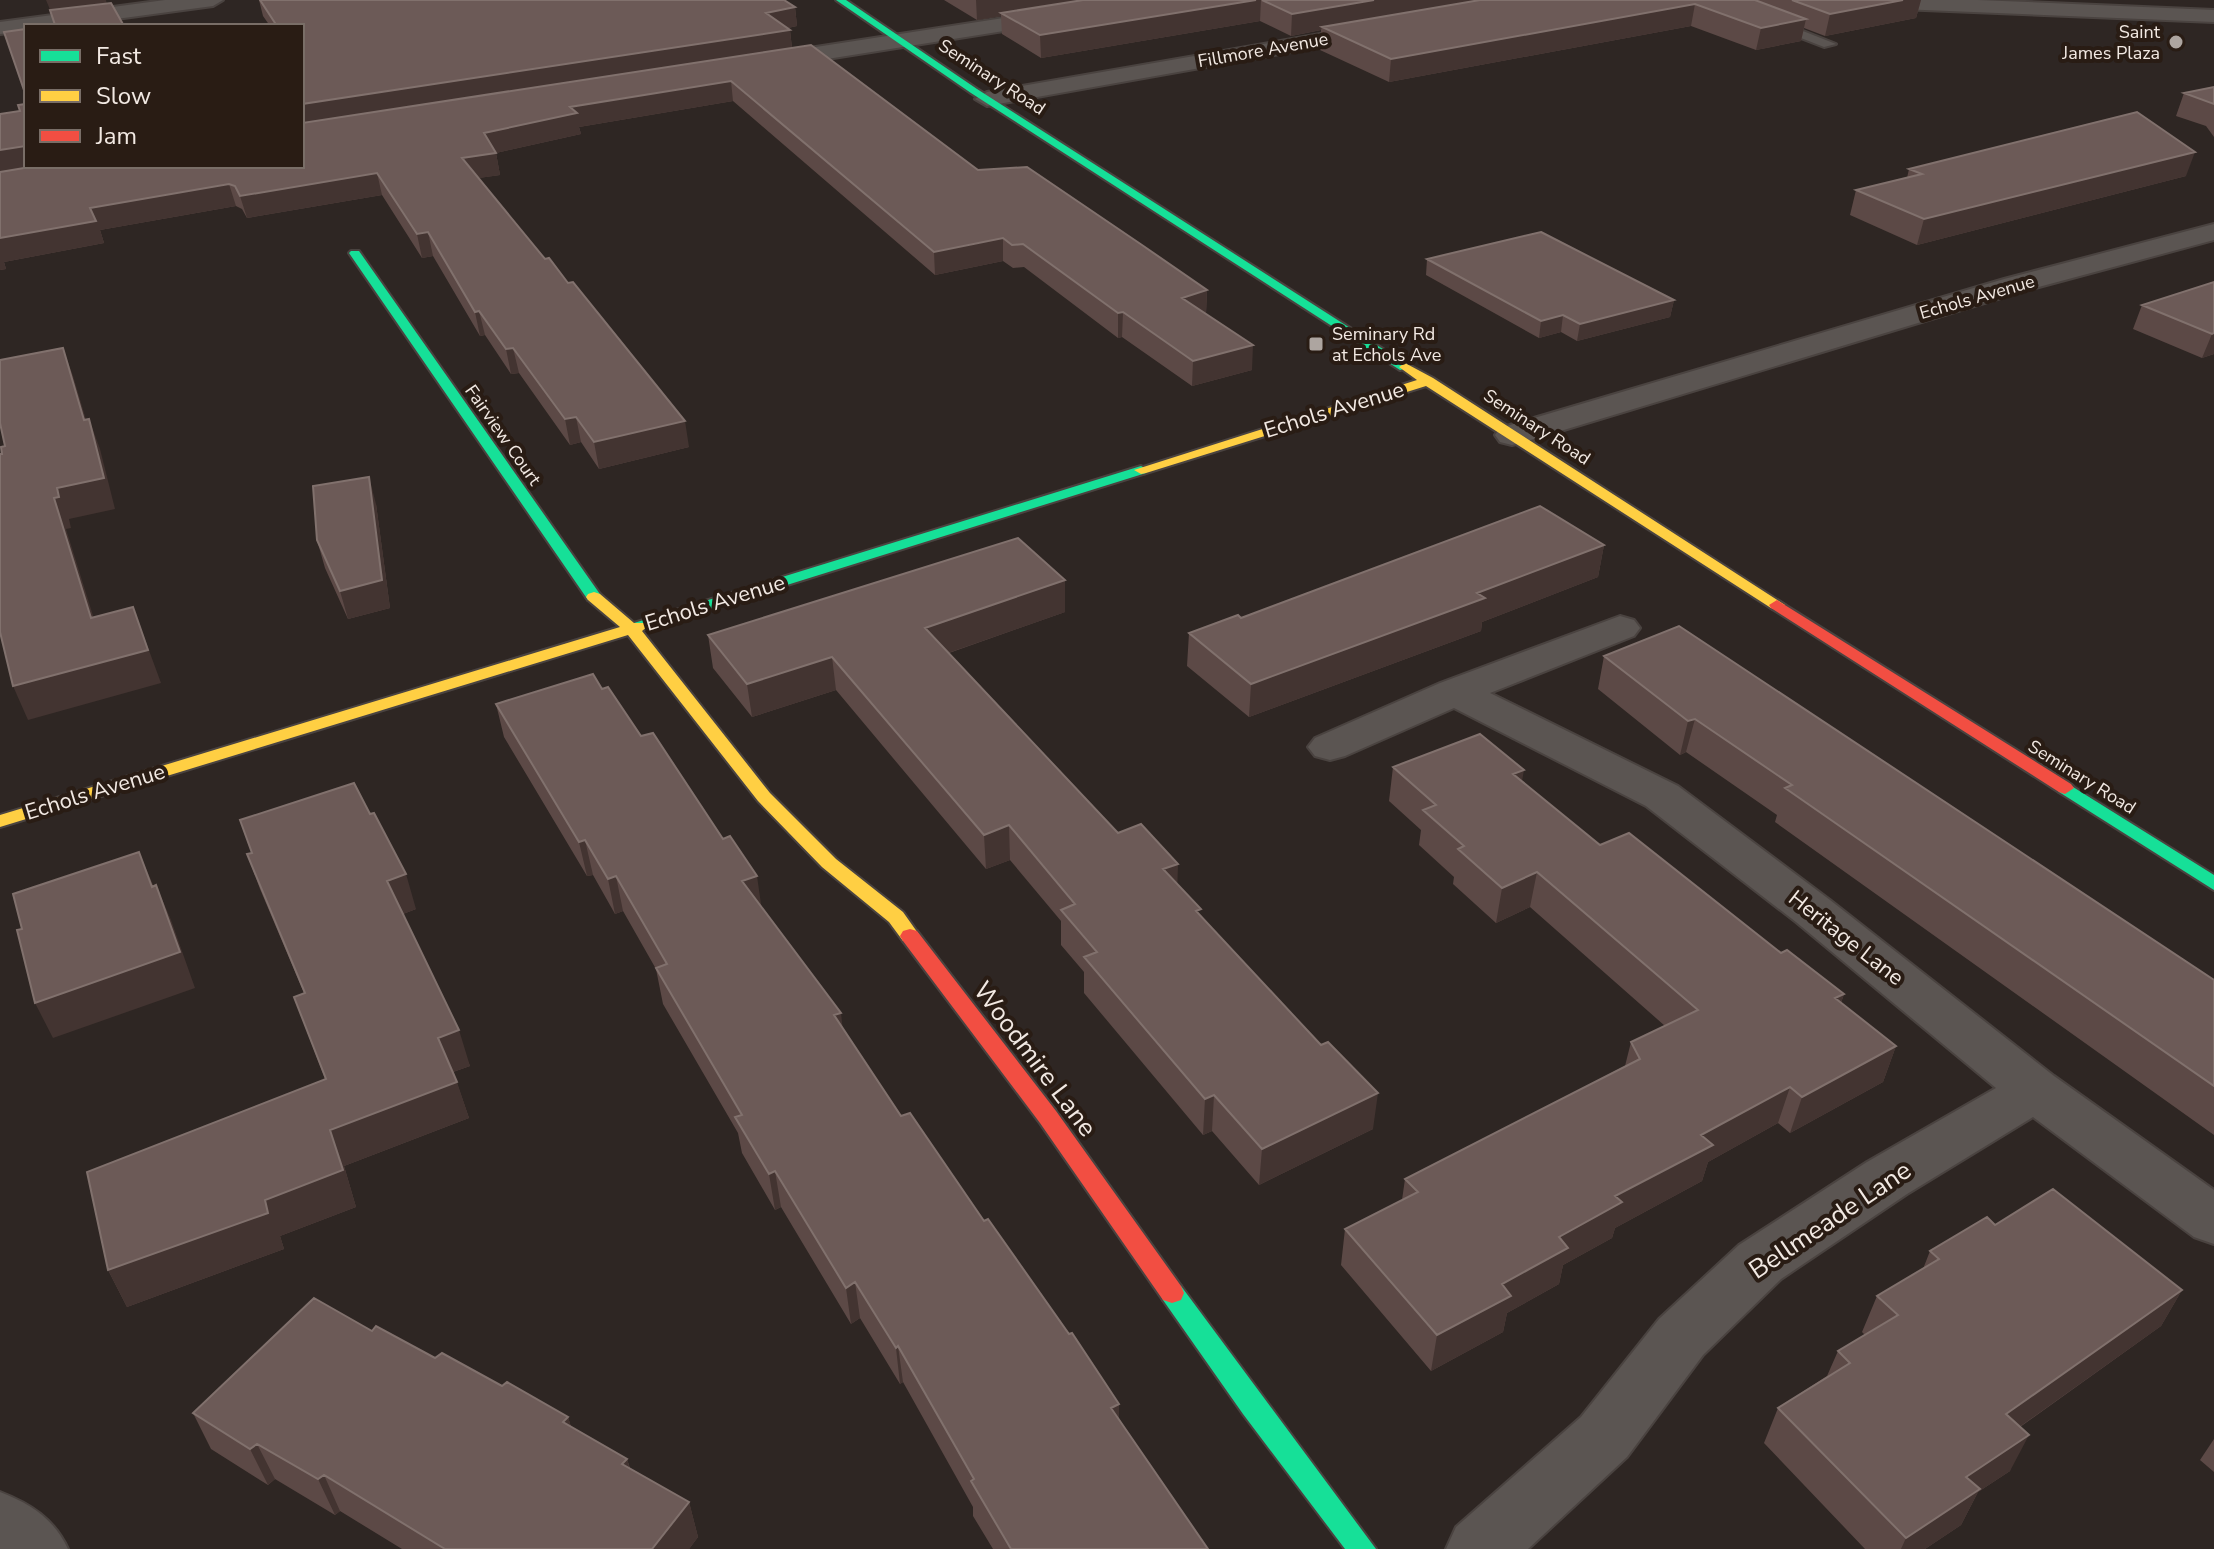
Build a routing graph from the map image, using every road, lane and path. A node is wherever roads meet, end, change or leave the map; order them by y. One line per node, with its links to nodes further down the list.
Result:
1 (213, 0): 7 (street)
2 (840, 0): 11 (street, Seminary Road)
3 (1161, 0): 11 (street)
4 (1711, 0): 12 (lane)
5 (1827, 0): 6 (street)
6 (2214, 16)
7 (30, 24)
8 (24, 25): 10 (street)
9 (1406, 25): 14 (street, Fillmore Avenue)
10 (0, 28)
11 (901, 41): 13 (street); 14 (street, Seminary Road)
12 (1829, 44)
13 (735, 67)
14 (987, 99): 17 (street, Seminary Road)
15 (2214, 232): 18 (street, Echols Avenue)
16 (355, 253): 20 (street, Fairview Court)
17 (1428, 381): 18 (street, Seminary Road); 20 (street, Echols Avenue)
18 (1512, 435): 24 (street, Seminary Road)
19 (1620, 628): 21 (street)
20 (632, 629): 23 (street, Echols Avenue); 29 (street, Woodmire Lane)
21 (1455, 692): 22 (street); 25 (street, Heritage Lane)
22 (1330, 747)
23 (0, 821)
24 (2214, 884)
25 (2035, 1090): 26 (street, Heritage Lane); 30 (street, Bellmeade Lane)
26 (2214, 1221)
27 (0, 1523): 28 (street)
28 (34, 1549)
29 (1362, 1549)
30 (1480, 1549)

